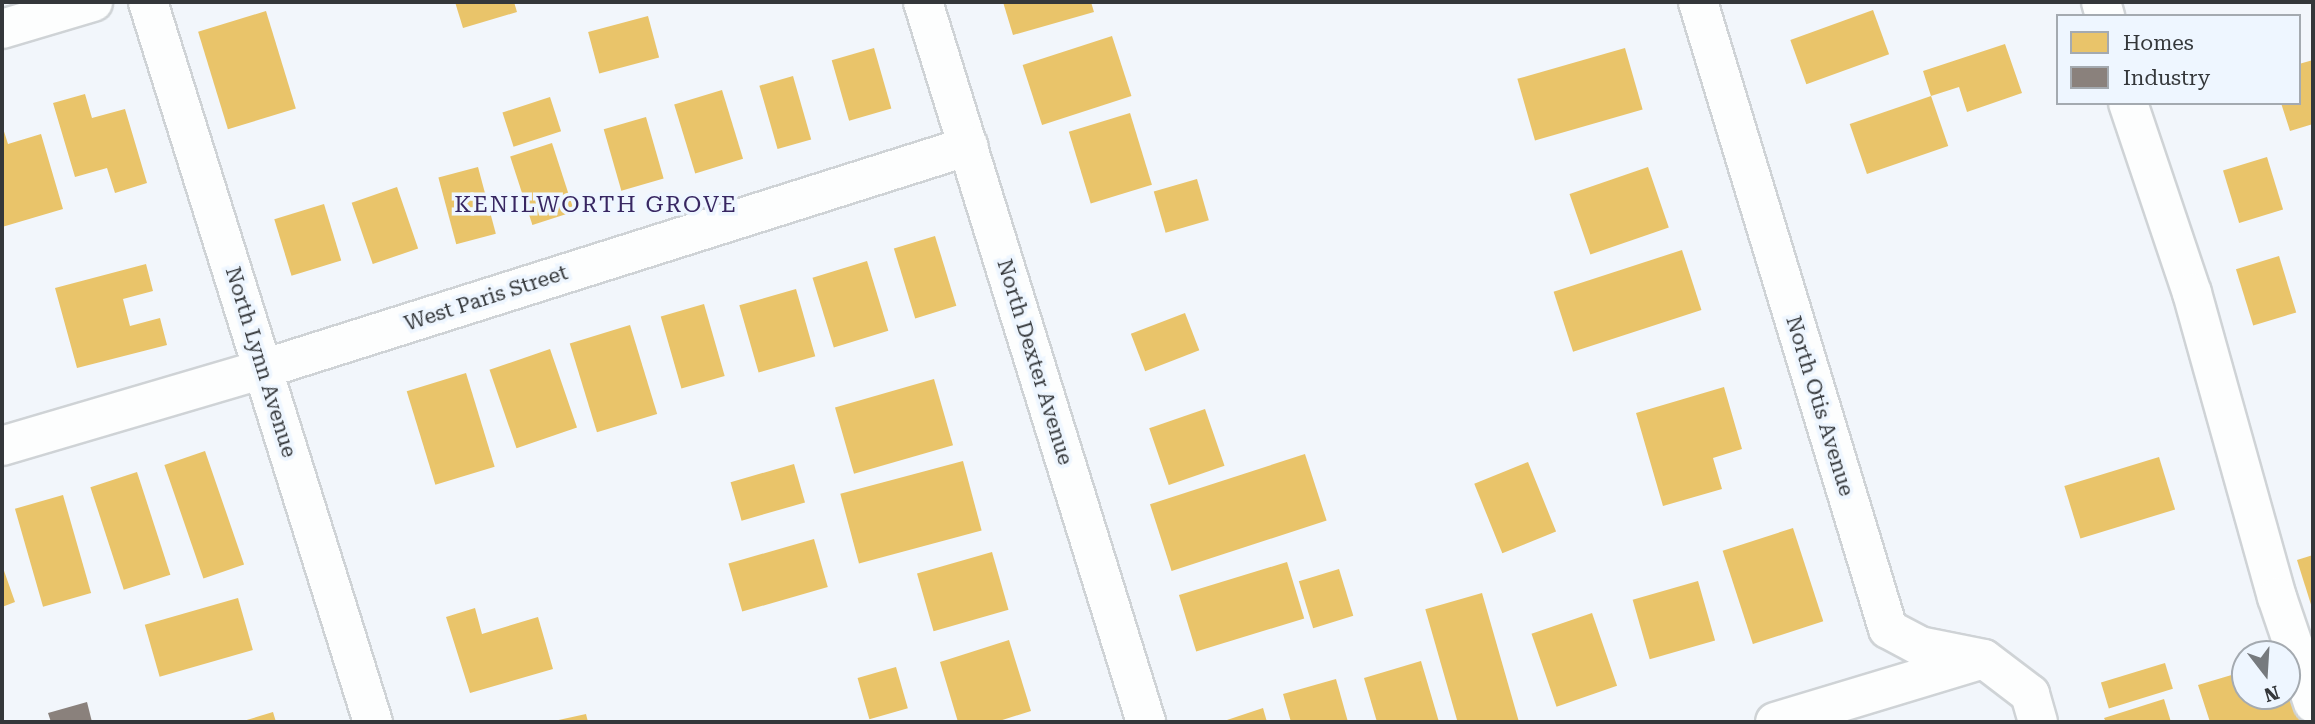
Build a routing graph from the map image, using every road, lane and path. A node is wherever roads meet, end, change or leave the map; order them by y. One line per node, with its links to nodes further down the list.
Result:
1 (93, 2): 5 (street)
2 (148, 2): 8 (street, North Lynn Avenue)
3 (923, 2): 7 (street, North Dexter Avenue)
4 (1698, 2): 10 (street, North Otis Avenue)
5 (2, 29)
6 (2129, 105): 11 (street)
7 (968, 146): 8 (street, West Paris Street); 13 (street, North Dexter Avenue)
8 (263, 369): 9 (street, West Paris Street); 12 (street, North Lynn Avenue)
9 (2, 446)
10 (1984, 659): 14 (street); 15 (street, North Otis Avenue)
11 (2313, 703)
12 (373, 722)
13 (1146, 722)
14 (1775, 722)
15 (2038, 722)

